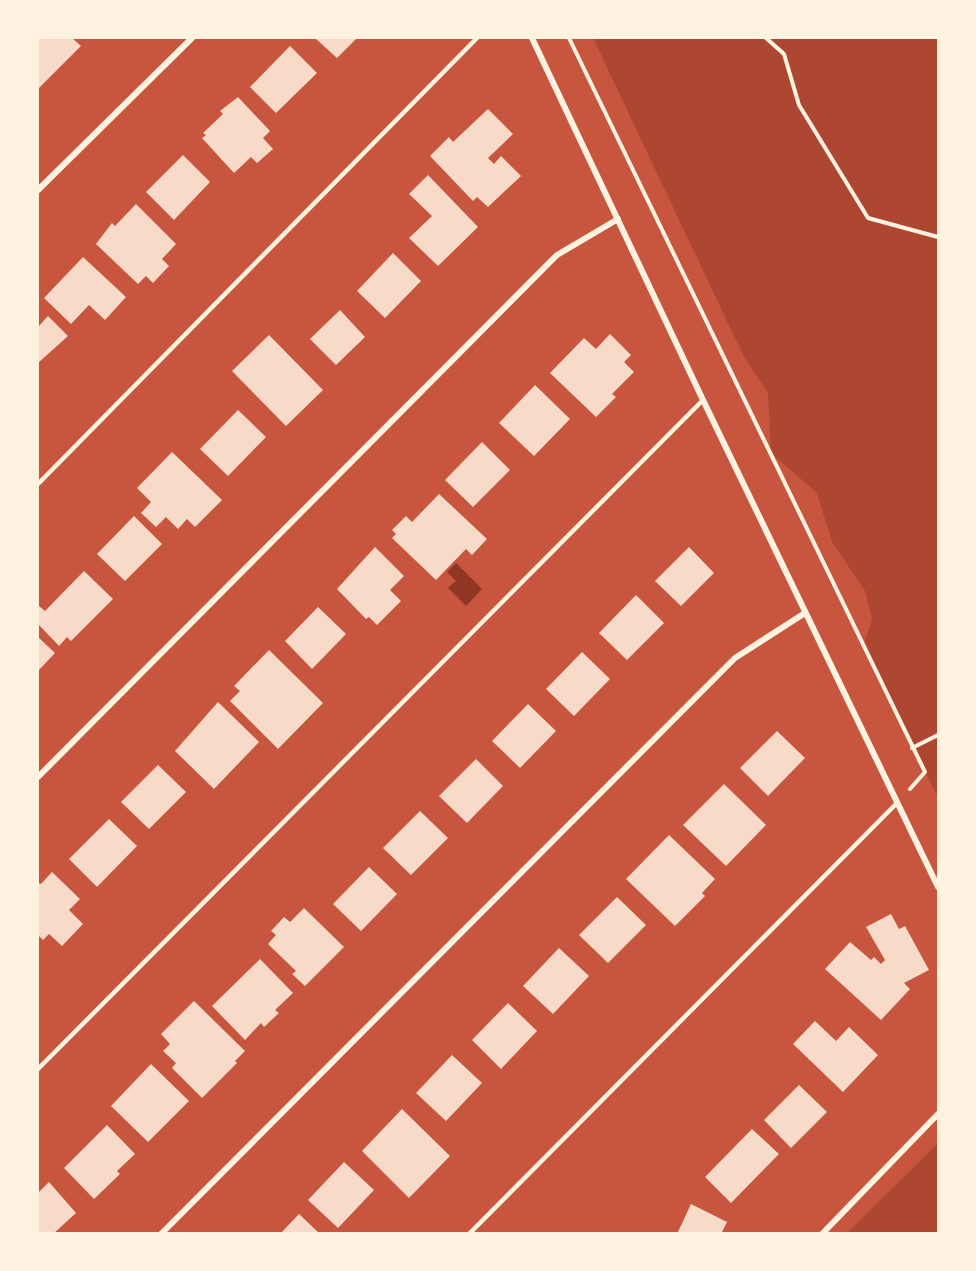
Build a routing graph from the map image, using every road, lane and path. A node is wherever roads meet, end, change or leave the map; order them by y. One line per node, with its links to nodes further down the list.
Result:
1 (192, 38): 6 (street)
2 (477, 38): 10 (lane)
3 (532, 38): 7 (street)
4 (569, 38): 13 (path)
5 (766, 38): 8 (path)
6 (38, 190)
7 (618, 219): 9 (street); 14 (street)
8 (939, 237)
9 (703, 400): 11 (street); 17 (lane)
10 (38, 484)
11 (805, 613): 15 (street); 19 (street)
12 (939, 735): 13 (path)
13 (912, 748): 15 (path)
14 (38, 777)
15 (896, 804): 16 (street); 20 (lane)
16 (939, 887)
17 (38, 1069)
18 (939, 1114): 21 (street)
19 (161, 1233)
20 (469, 1233)
21 (822, 1233)

